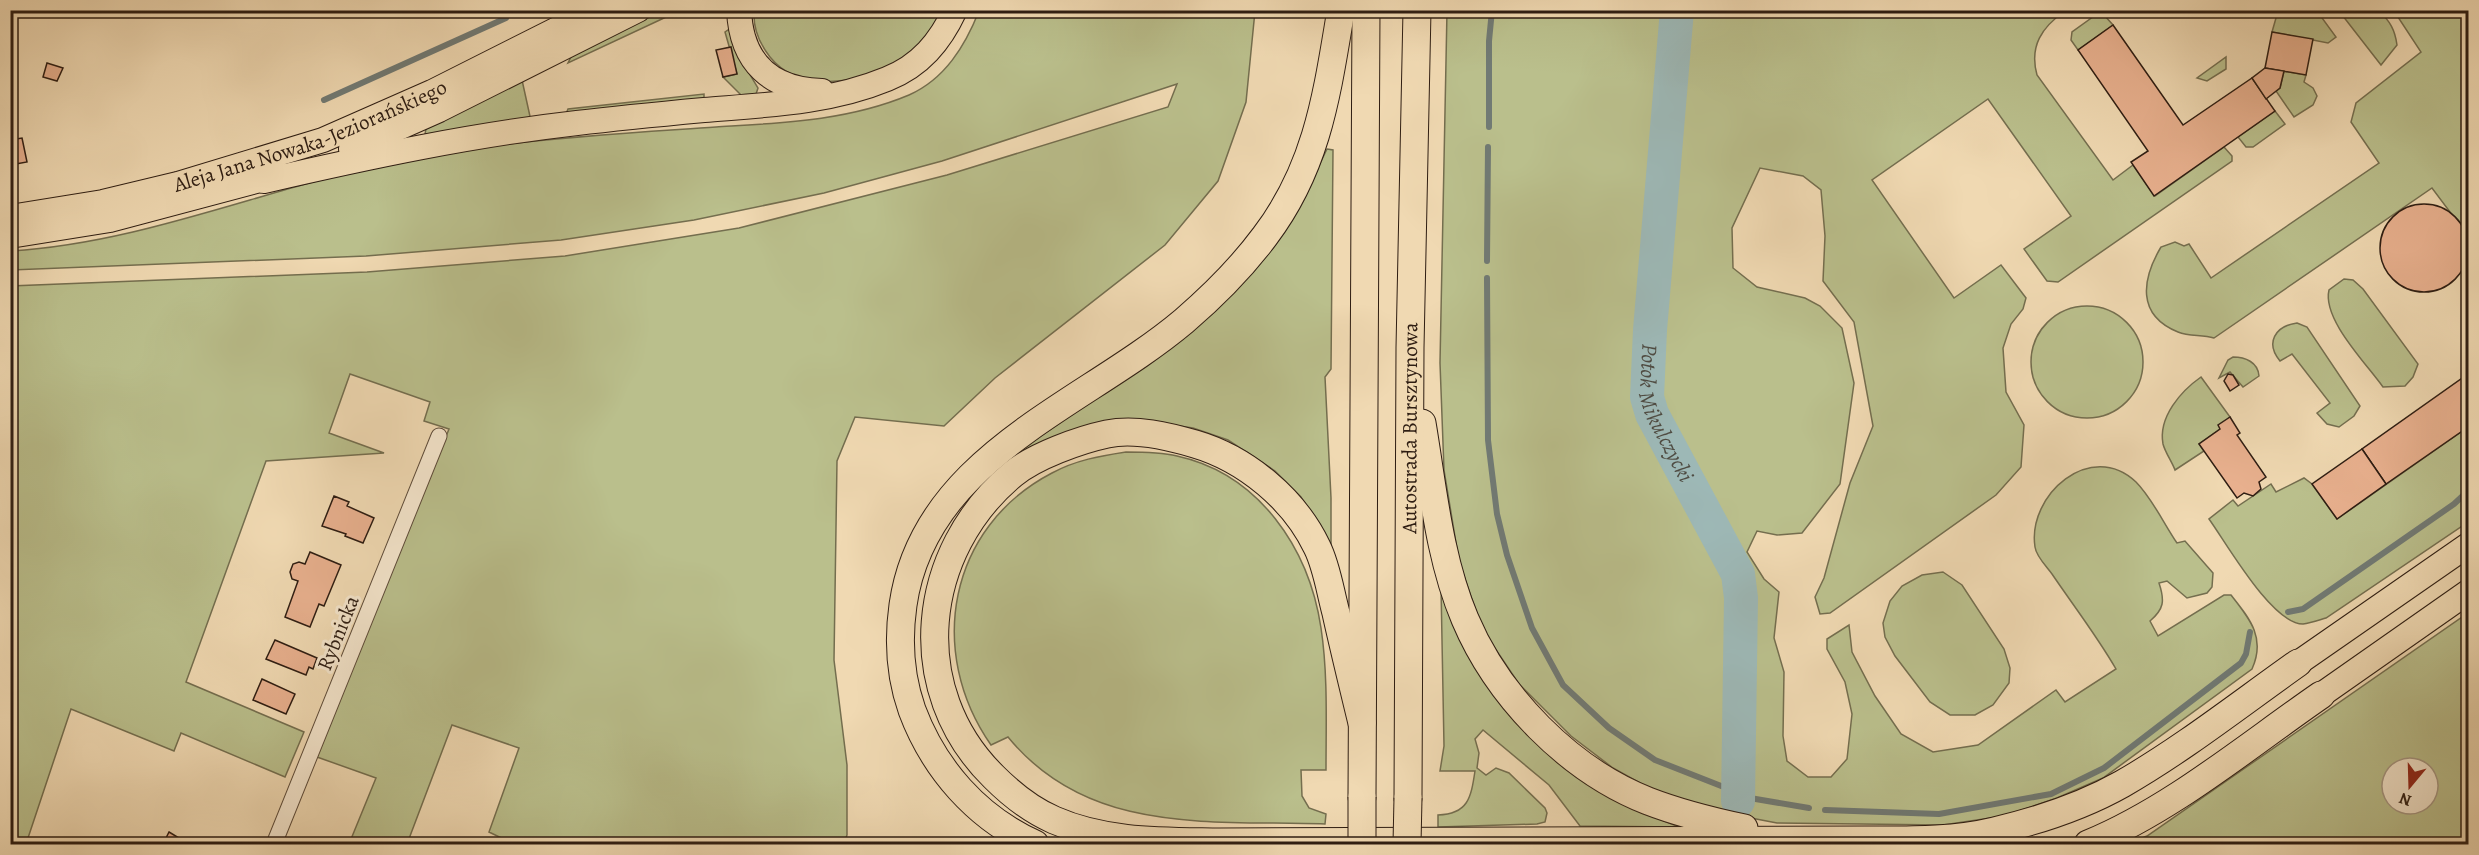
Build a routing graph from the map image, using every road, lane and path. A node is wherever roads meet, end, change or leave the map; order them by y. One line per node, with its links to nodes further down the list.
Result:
1 (587, 10): 9 (main road)
2 (596, 10): 9 (main road, Aleja Jana Nowaka-Jeziorańskiego)
3 (638, 10): 11 (main road, Aleja Jana Nowaka-Jeziorańskiego)
4 (739, 10): 10 (main road)
5 (955, 10): 10 (main road)
6 (1341, 10): 25 (highway)
7 (1366, 10): 22 (highway)
8 (1417, 10): 14 (highway, Autostrada Bursztynowa)
9 (562, 28): 12 (main road, Aleja Jana Nowaka-Jeziorańskiego)
10 (852, 91): 11 (main road)
11 (264, 181): 13 (main road, Aleja Jana Nowaka-Jeziorańskiego)
12 (10, 217)
13 (10, 236)
14 (1410, 348): 23 (highway); 27 (highway, Autostrada Bursztynowa, bridge)
15 (439, 436): 24 (street, Rybnicka)
16 (2469, 539): 18 (main road)
17 (2469, 544): 18 (main road)
18 (2444, 561): 20 (main road)
19 (2467, 593): 21 (main road)
20 (2298, 663): 23 (highway)
21 (2321, 695): 28 (highway)
22 (1362, 723): 23 (highway); 26 (highway, bridge)
23 (1790, 839)
24 (274, 844)
25 (1035, 844)
26 (1362, 844)
27 (1407, 844)
28 (2088, 844)

